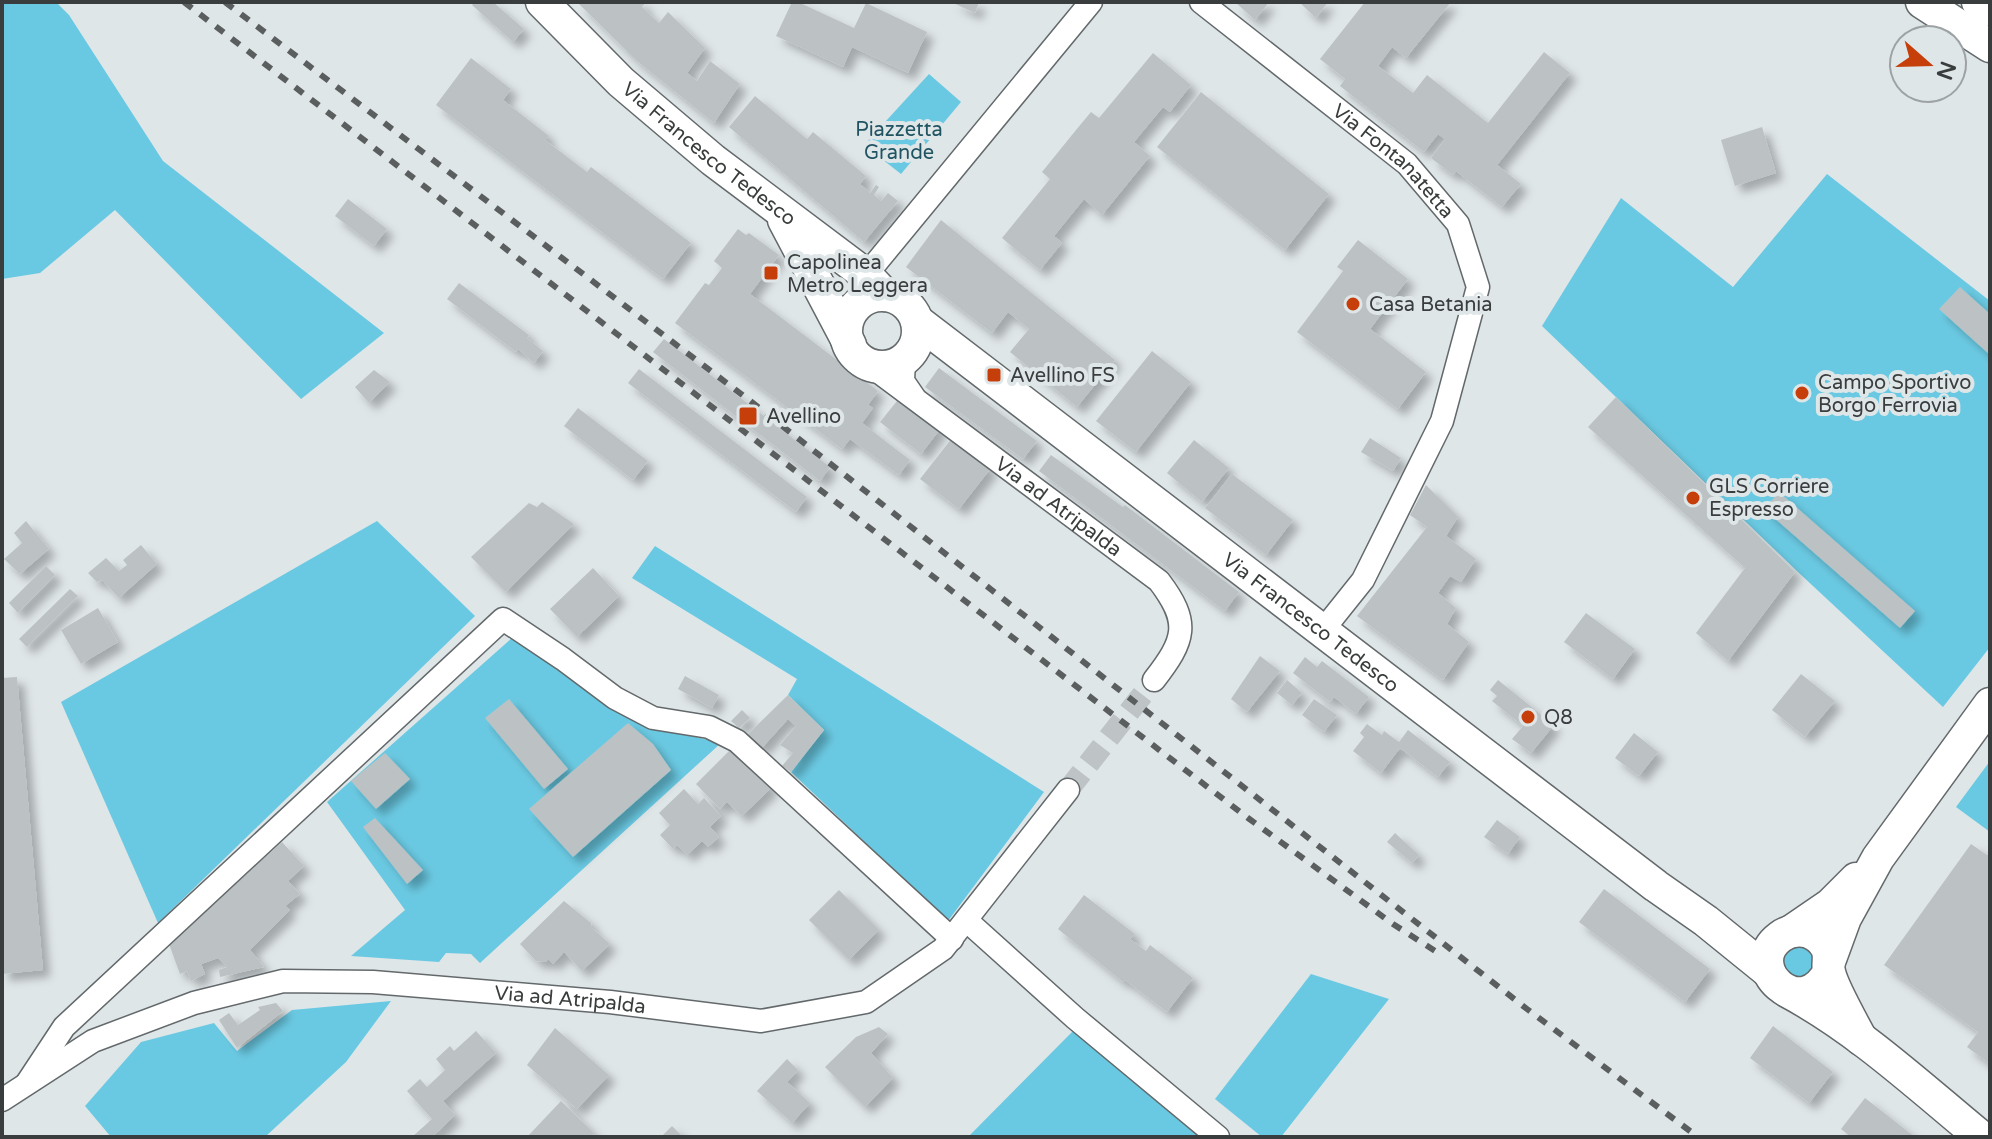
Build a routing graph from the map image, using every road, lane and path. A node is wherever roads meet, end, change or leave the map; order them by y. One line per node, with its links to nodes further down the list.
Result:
1 (542, 2): 8 (street, Via Francesco Tedesco)
2 (1091, 2): 9 (street)
3 (1201, 2): 13 (street, Via Fontanatetta)
4 (1922, 2): 7 (street)
5 (1978, 2): 6 (street)
6 (1990, 10)
7 (1990, 46)
8 (776, 207): 9 (street, Via Francesco Tedesco); 11 (street)
9 (875, 285): 10 (street, Via Francesco Tedesco); 11 (street)
10 (912, 342): 11 (street); 12 (street); 13 (street, Via Francesco Tedesco)
11 (859, 354): 12 (street, Via ad Atripalda)
12 (916, 401): 14 (street, Via ad Atripalda)
13 (1323, 630): 21 (street, Via Francesco Tedesco)
14 (1154, 680)
15 (1990, 704): 18 (street)
16 (1990, 742): 18 (street)
17 (1068, 790): 19 (street, Via ad Atripalda)
18 (1878, 858): 21 (street); 22 (street)
19 (966, 920): 20 (street, Via ad Atripalda); 26 (street)
20 (952, 939): 24 (street, Via ad Atripalda); 24 (street)
21 (1781, 959): 22 (street); 22 (street, Via Francesco Tedesco); 23 (street, Via Francesco Tedesco)
22 (1829, 965): 23 (street, Via Francesco Tedesco)
23 (1861, 1039): 27 (street, Via Francesco Tedesco)
24 (27, 1083): 25 (street, Via ad Atripalda)
25 (2, 1100)
26 (1218, 1137)
27 (1981, 1137)

